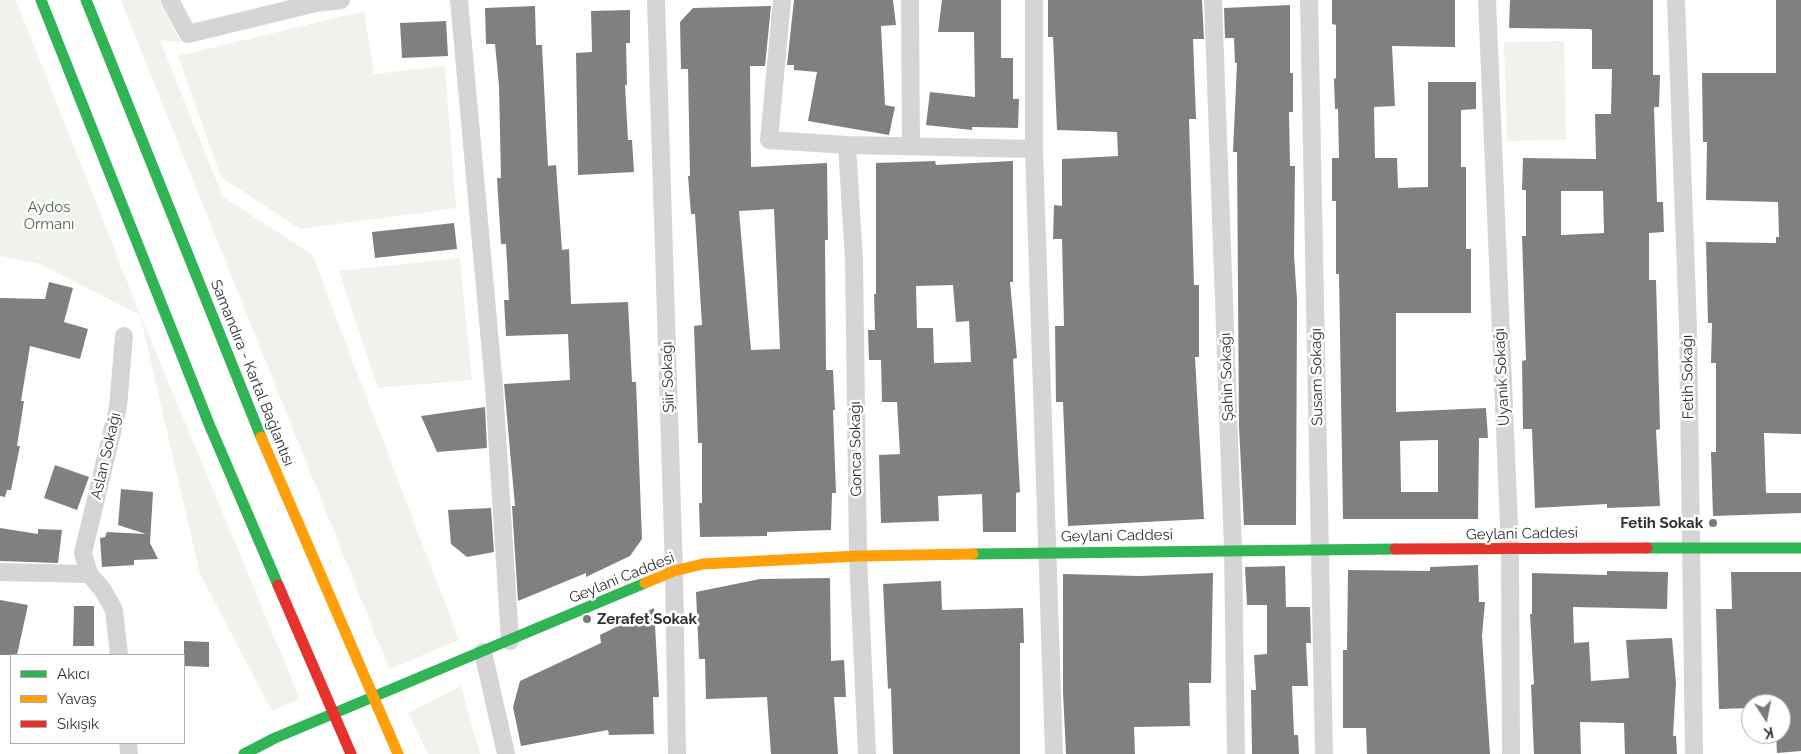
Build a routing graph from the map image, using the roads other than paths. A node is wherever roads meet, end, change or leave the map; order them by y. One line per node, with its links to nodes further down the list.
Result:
1 (41, 0): 32 (main road)
2 (86, 0): 33 (main road, Samandıra - Kartal Bağlantısı)
3 (170, 0): 4 (street)
4 (341, 0)
5 (459, 0): 28 (street)
6 (656, 0): 25 (street, Şiir Sokağı)
7 (782, 0): 15 (street)
8 (910, 0): 14 (street)
9 (1034, 0): 16 (street)
10 (1213, 0): 20 (street, Şahin Sokağı)
11 (1309, 0): 21 (street, Susam Sokağı)
12 (1486, 0): 22 (street, Uyanık Sokağı)
13 (1676, 0): 18 (street, Fetih Sokağı)
14 (911, 144): 15 (street); 16 (street)
15 (847, 145): 24 (street, Gonca Sokağı)
16 (1034, 148): 23 (street)
17 (124, 336): 27 (street, Aslan Sokağı)
18 (1691, 546): 19 (main road, Geylani Caddesi); 22 (main road, Geylani Caddesi); 41 (street, Fetih Sokağı)
19 (1801, 548)
20 (1233, 549): 21 (main road, Geylani Caddesi); 23 (main road, Geylani Caddesi); 38 (street, Şahin Sokağı)
21 (1321, 549): 22 (main road, Geylani Caddesi); 39 (street, Susam Sokağı)
22 (1510, 549): 40 (street, Uyanık Sokağı)
23 (1048, 552): 24 (main road, Geylani Caddesi); 37 (street)
24 (858, 556): 25 (main road, Geylani Caddesi); 36 (street, Gonca Sokağı)
25 (674, 571): 28 (main road, Geylani Caddesi); 35 (street, Şiir Sokağı)
26 (0, 572): 27 (street)
27 (89, 574): 30 (street, Aslan Sokağı)
28 (510, 641): 29 (main road, Geylani Caddesi)
29 (483, 652): 31 (main road, Geylani Caddesi); 34 (street)
30 (118, 654)
31 (244, 754)
32 (351, 754)
33 (398, 754)
34 (506, 754)
35 (677, 754)
36 (867, 754)
37 (1054, 754)
38 (1236, 754)
39 (1324, 754)
40 (1511, 754)
41 (1694, 754)

